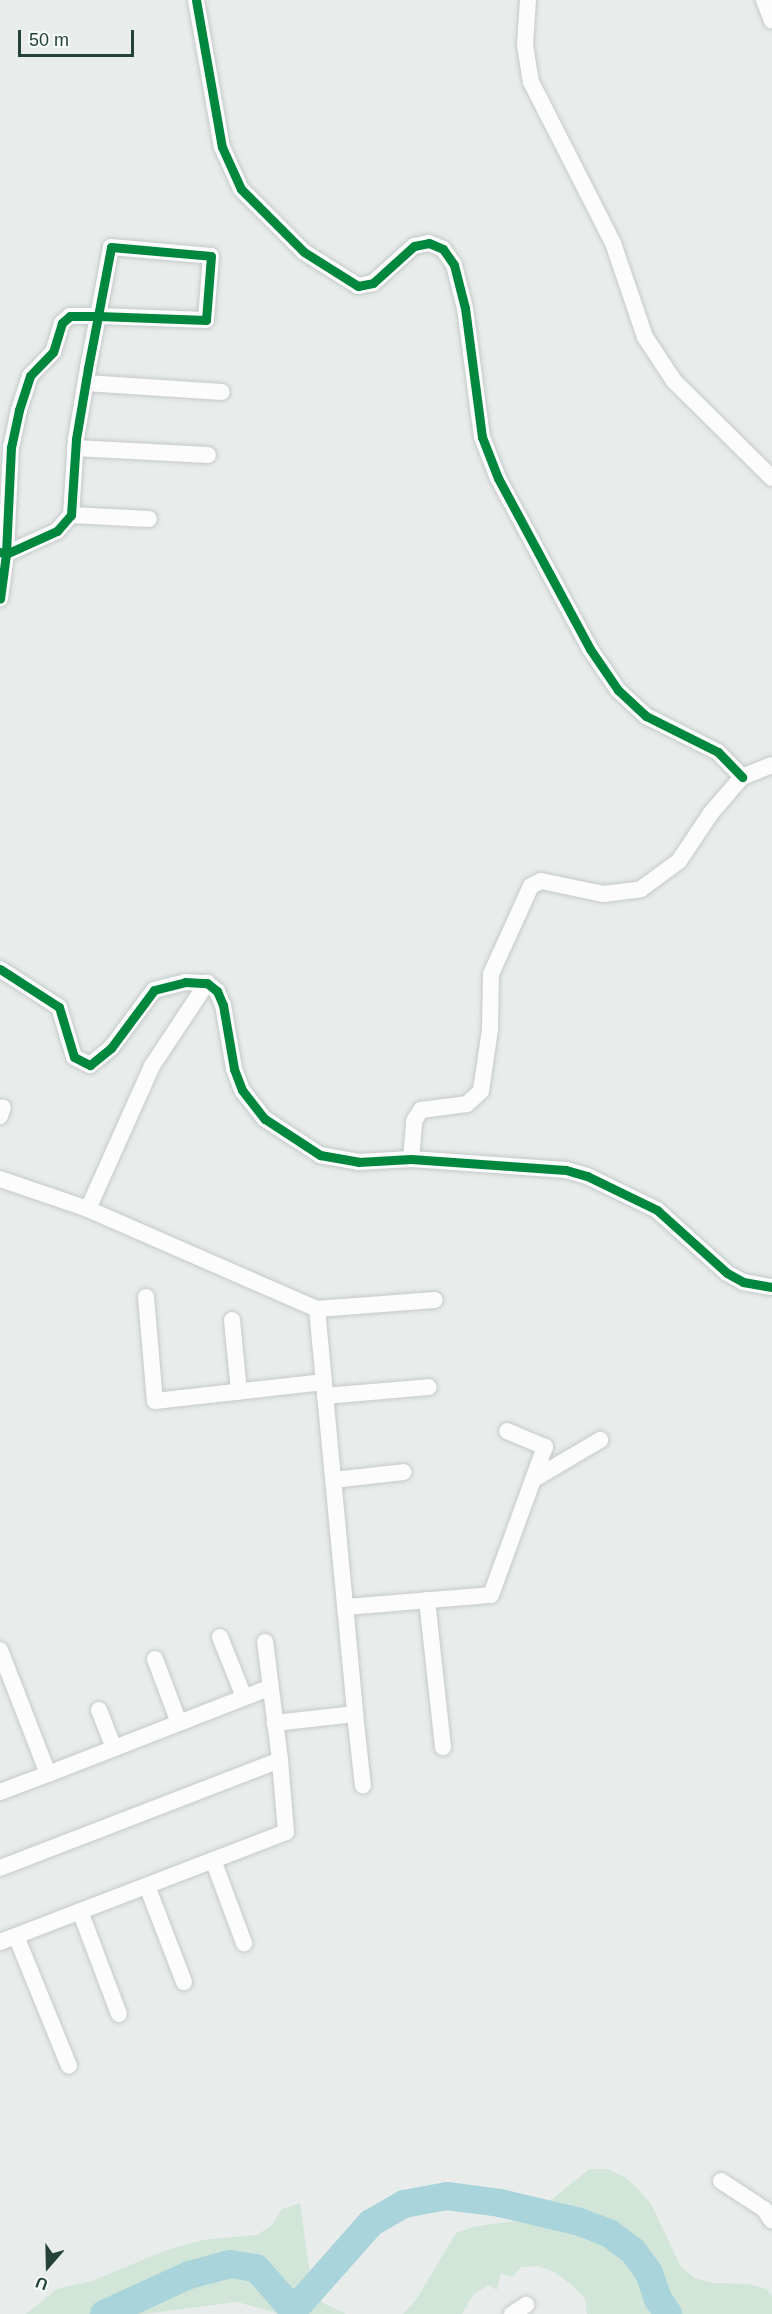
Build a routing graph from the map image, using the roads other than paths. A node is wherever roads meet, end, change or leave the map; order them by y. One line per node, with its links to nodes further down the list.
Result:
1 (196, 0): 16 (street)
2 (528, 0): 10 (street)
3 (764, 0): 4 (street)
4 (772, 21)
5 (98, 316): 5 (street); 6 (street); 13 (street)
6 (86, 383): 7 (street); 8 (street)
7 (222, 392)
8 (75, 448): 9 (street); 11 (street)
9 (208, 455)
10 (772, 478)
11 (72, 515): 12 (street); 13 (street)
12 (149, 519)
13 (3, 553): 14 (street)
14 (0, 599)
15 (772, 765): 16 (street)
16 (742, 777): 19 (street)
17 (0, 969): 18 (street)
18 (207, 983): 19 (street); 21 (street)
19 (411, 1159): 22 (street)
20 (0, 1179): 21 (street)
21 (88, 1209): 25 (street)
22 (772, 1287)
23 (146, 1297): 29 (street)
24 (435, 1300): 25 (street)
25 (317, 1309): 28 (street)
26 (232, 1320): 29 (street)
27 (429, 1387): 28 (street)
28 (325, 1389): 29 (street); 34 (street)
29 (239, 1392)
30 (507, 1431): 33 (street)
31 (600, 1440): 33 (street)
32 (404, 1472): 34 (street)
33 (534, 1479): 35 (street)
34 (333, 1480): 36 (street)
35 (427, 1600): 36 (street); 47 (street)
36 (345, 1607): 44 (street)
37 (220, 1637): 42 (street)
38 (265, 1642): 41 (street)
39 (0, 1650): 50 (street)
40 (155, 1659): 45 (street)
41 (271, 1687): 42 (street); 46 (street)
42 (244, 1697): 45 (street)
43 (99, 1710): 48 (street)
44 (355, 1714): 46 (street); 51 (street)
45 (179, 1723): 48 (street)
46 (275, 1724): 49 (street)
47 (444, 1747)
48 (114, 1748): 50 (street)
49 (280, 1760): 53 (street); 54 (street)
50 (48, 1774): 52 (street)
51 (363, 1786)
52 (0, 1792)
53 (213, 1860): 55 (street); 59 (street)
54 (0, 1868)
55 (147, 1886): 56 (street); 60 (street)
56 (80, 1911): 57 (street); 61 (street)
57 (16, 1936): 58 (street); 62 (street)
58 (0, 1942)
59 (244, 1943)
60 (184, 1982)
61 (119, 2014)
62 (69, 2066)
63 (721, 2181): 64 (street)
64 (772, 2221)

